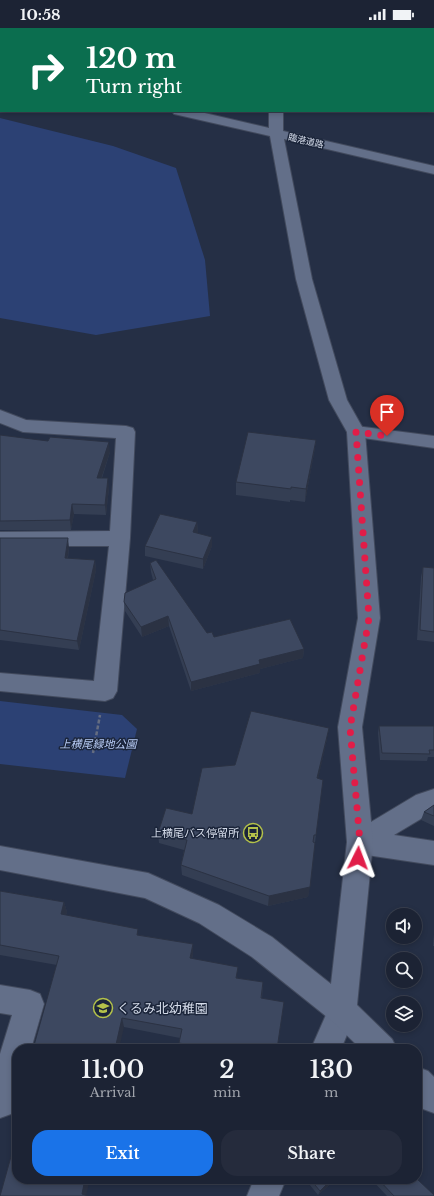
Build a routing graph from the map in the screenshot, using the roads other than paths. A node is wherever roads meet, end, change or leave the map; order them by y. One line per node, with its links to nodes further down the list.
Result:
1 (183, 112): 3 (street, 臨港道路)
2 (276, 112): 3 (street)
3 (276, 134): 4 (street, 臨港道路); 6 (street)
4 (434, 170)
5 (0, 416): 8 (street)
6 (356, 432): 7 (street); 12 (street)
7 (434, 442)
8 (120, 538): 9 (street); 10 (street)
9 (0, 539)
10 (0, 682)
11 (434, 800): 12 (street)
12 (360, 842): 13 (street); 16 (street)
13 (434, 853)
14 (0, 858): 16 (street)
15 (0, 999): 17 (street)
16 (342, 1011): 18 (street); 19 (street)
17 (18, 1044)
18 (328, 1044)
19 (377, 1044)
20 (12, 1063): 23 (street)
21 (422, 1087): 22 (street)
22 (434, 1098)
23 (0, 1103)
24 (268, 1184): 25 (street)
25 (263, 1196)

